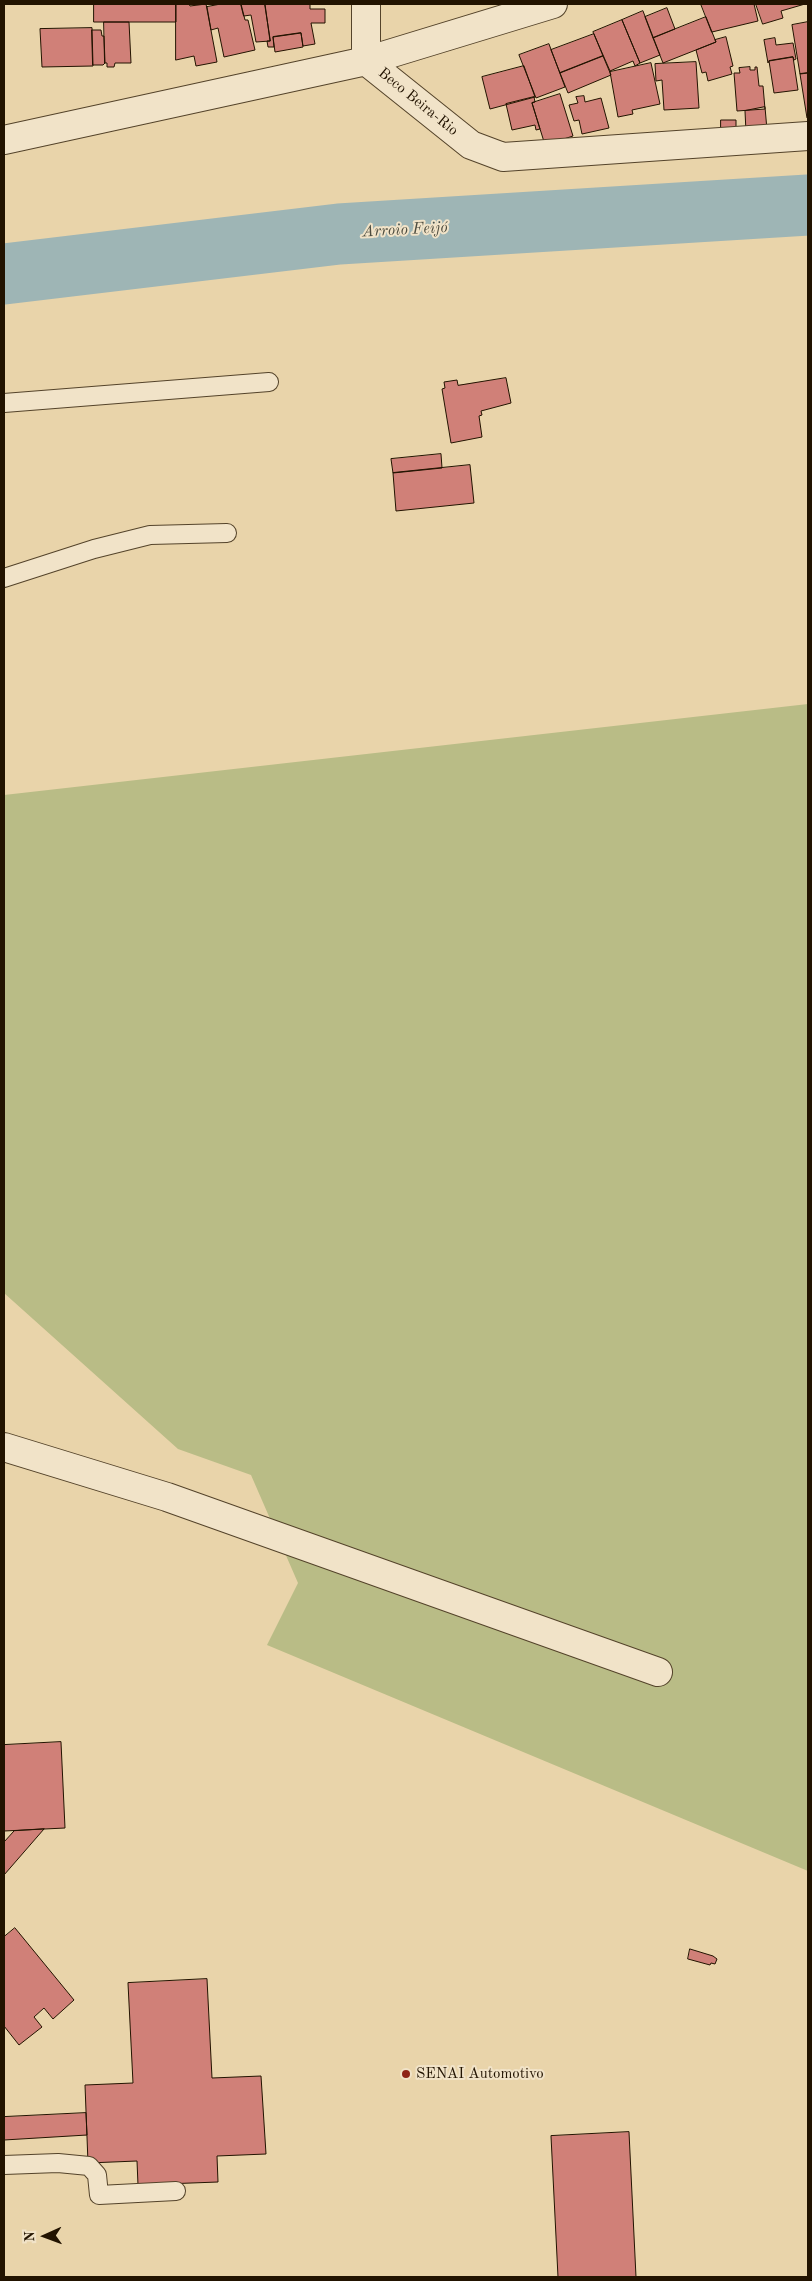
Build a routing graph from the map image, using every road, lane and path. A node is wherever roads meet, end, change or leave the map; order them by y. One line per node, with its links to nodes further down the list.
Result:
1 (366, 4): 3 (street)
2 (553, 4): 3 (street)
3 (366, 61): 4 (street, Beco Beira-Rio); 5 (street, Beco Beira-Rio)
4 (808, 136)
5 (4, 140)
6 (269, 382): 7 (lane)
7 (4, 403)
8 (227, 533): 9 (lane)
9 (4, 578)
10 (4, 1448): 11 (street)
11 (658, 1672)
12 (4, 2165): 13 (lane)
13 (176, 2191)

